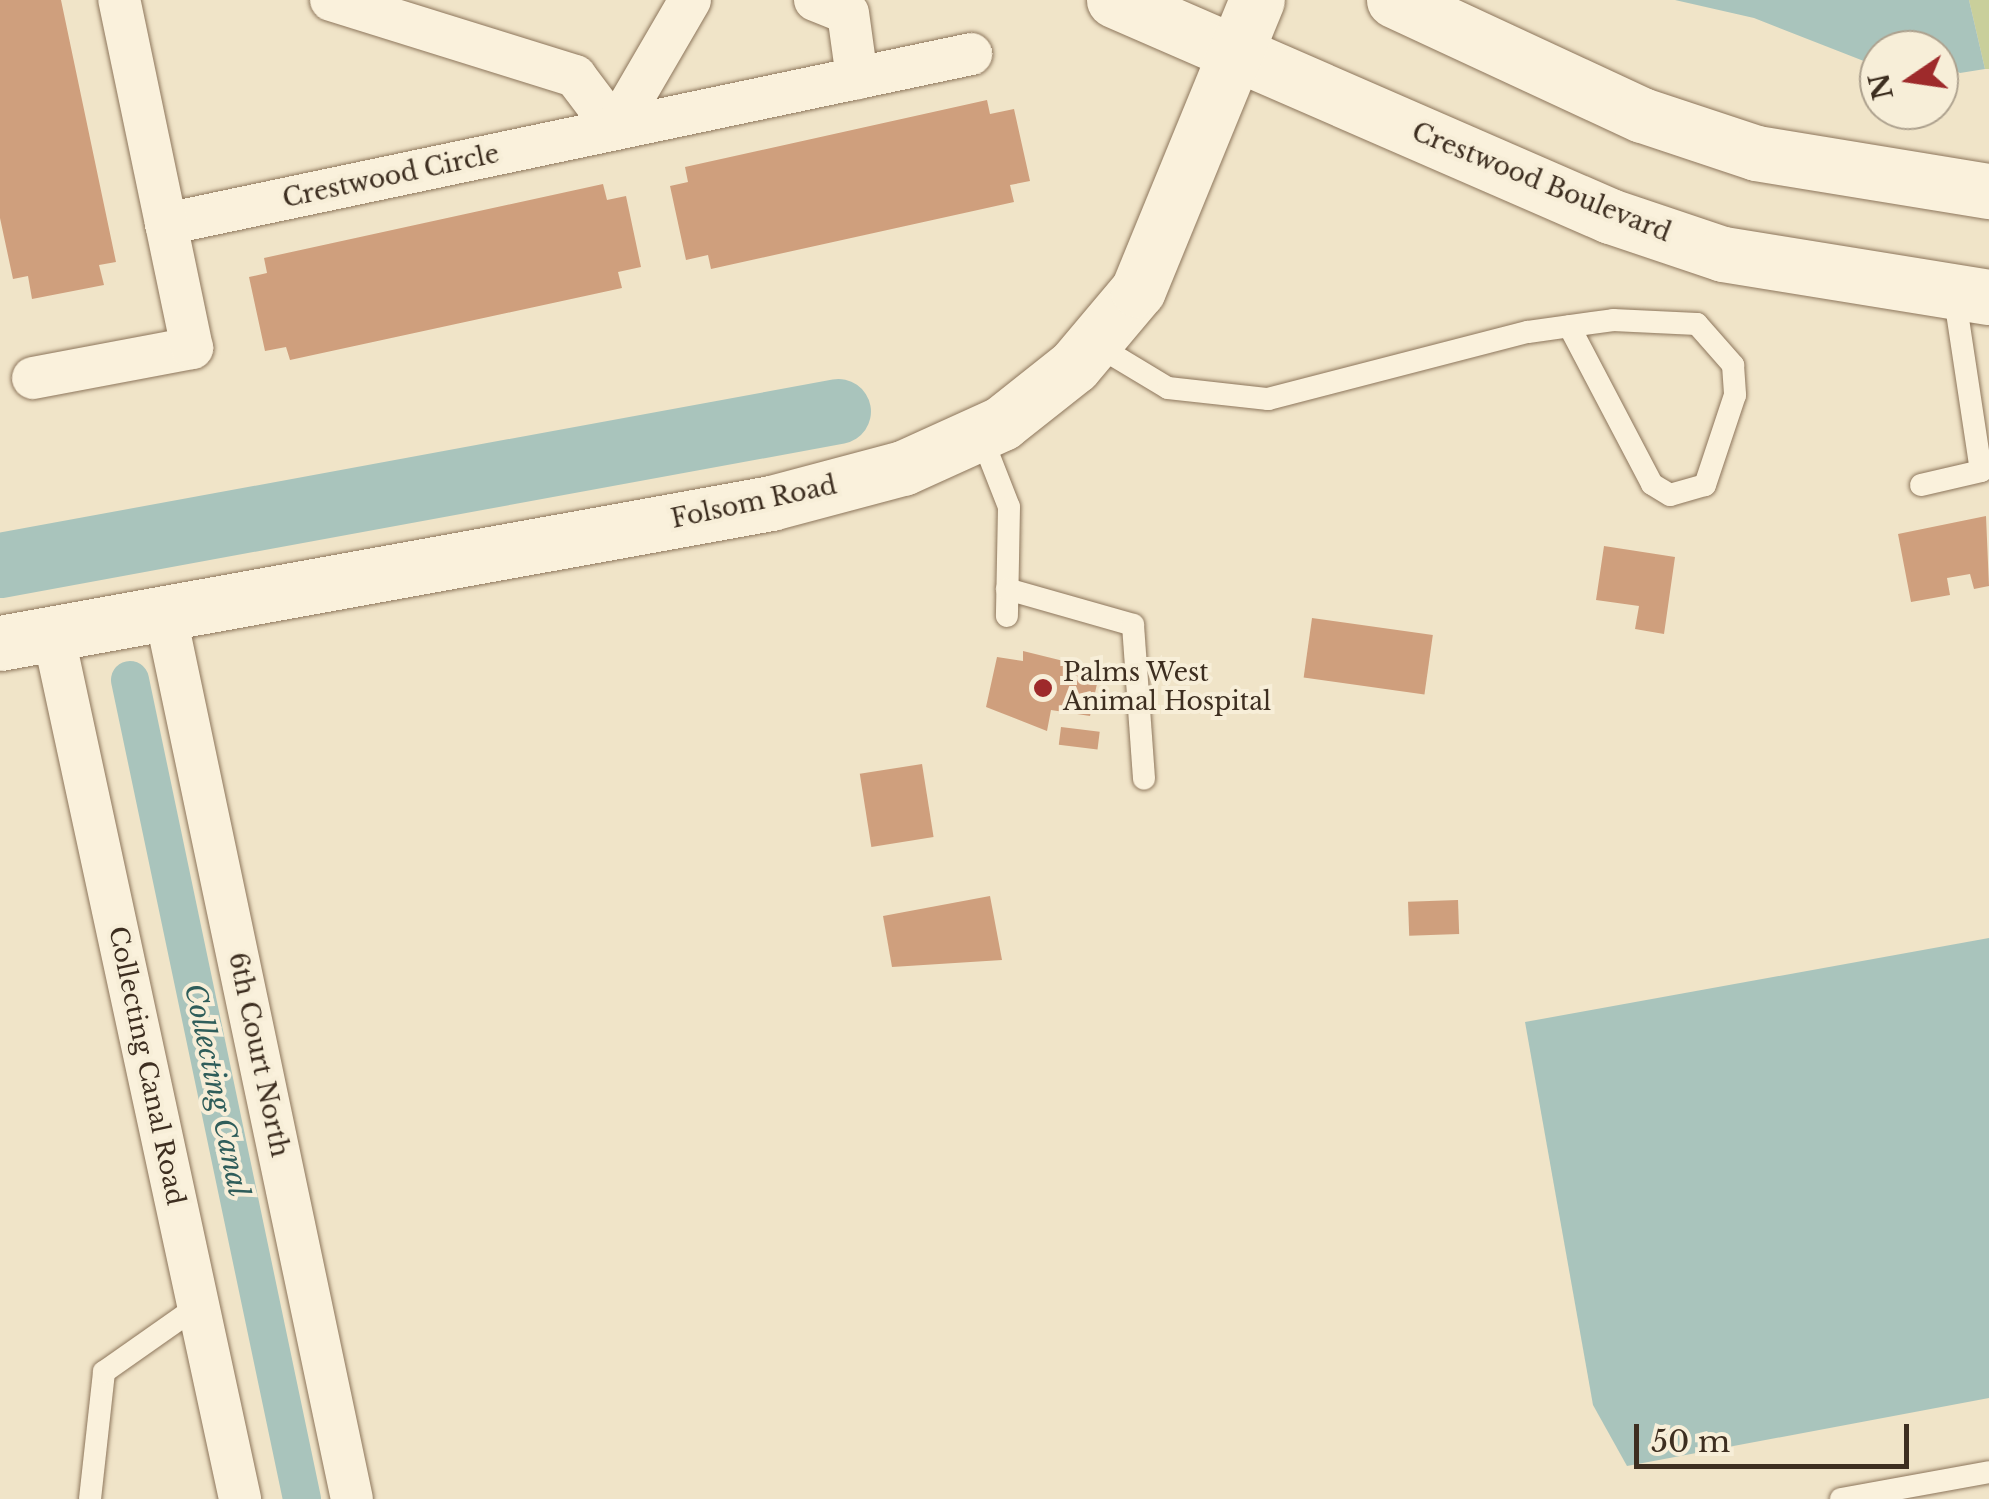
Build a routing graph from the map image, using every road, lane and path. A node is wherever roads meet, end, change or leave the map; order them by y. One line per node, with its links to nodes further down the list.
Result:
1 (119, 0): 13 (street)
2 (330, 0): 11 (street)
3 (690, 0): 11 (street)
4 (815, 0): 10 (street)
5 (1114, 0): 9 (street, Crestwood Boulevard)
6 (1258, 0): 9 (street, Folsom Road)
7 (1394, 0): 12 (street)
8 (971, 54): 10 (street, Crestwood Circle)
9 (1236, 54): 14 (street, Crestwood Boulevard); 16 (street, Folsom Road)
10 (857, 78): 11 (street, Crestwood Circle)
11 (615, 129): 13 (street, Crestwood Circle)
12 (1989, 192)
13 (166, 224): 17 (street)
14 (1972, 295): 19 (lane)
15 (1569, 326): 15 (lane); 16 (lane)
16 (1093, 343): 18 (street, Folsom Road)
17 (32, 378)
18 (980, 433): 20 (lane); 21 (street, Folsom Road)
19 (1921, 485)
20 (1007, 589): 22 (lane); 25 (lane)
21 (165, 612): 23 (street, Folsom Road); 30 (street, 6th Court North)
22 (1007, 616)
23 (53, 633): 24 (street, Folsom Road); 26 (street, Collecting Canal Road)
24 (0, 643)
25 (1144, 780)
26 (198, 1306): 28 (lane); 29 (street, Collecting Canal Road)
27 (1989, 1472): 31 (lane)
28 (90, 1499)
29 (240, 1499)
30 (352, 1499)
31 (1841, 1499)

